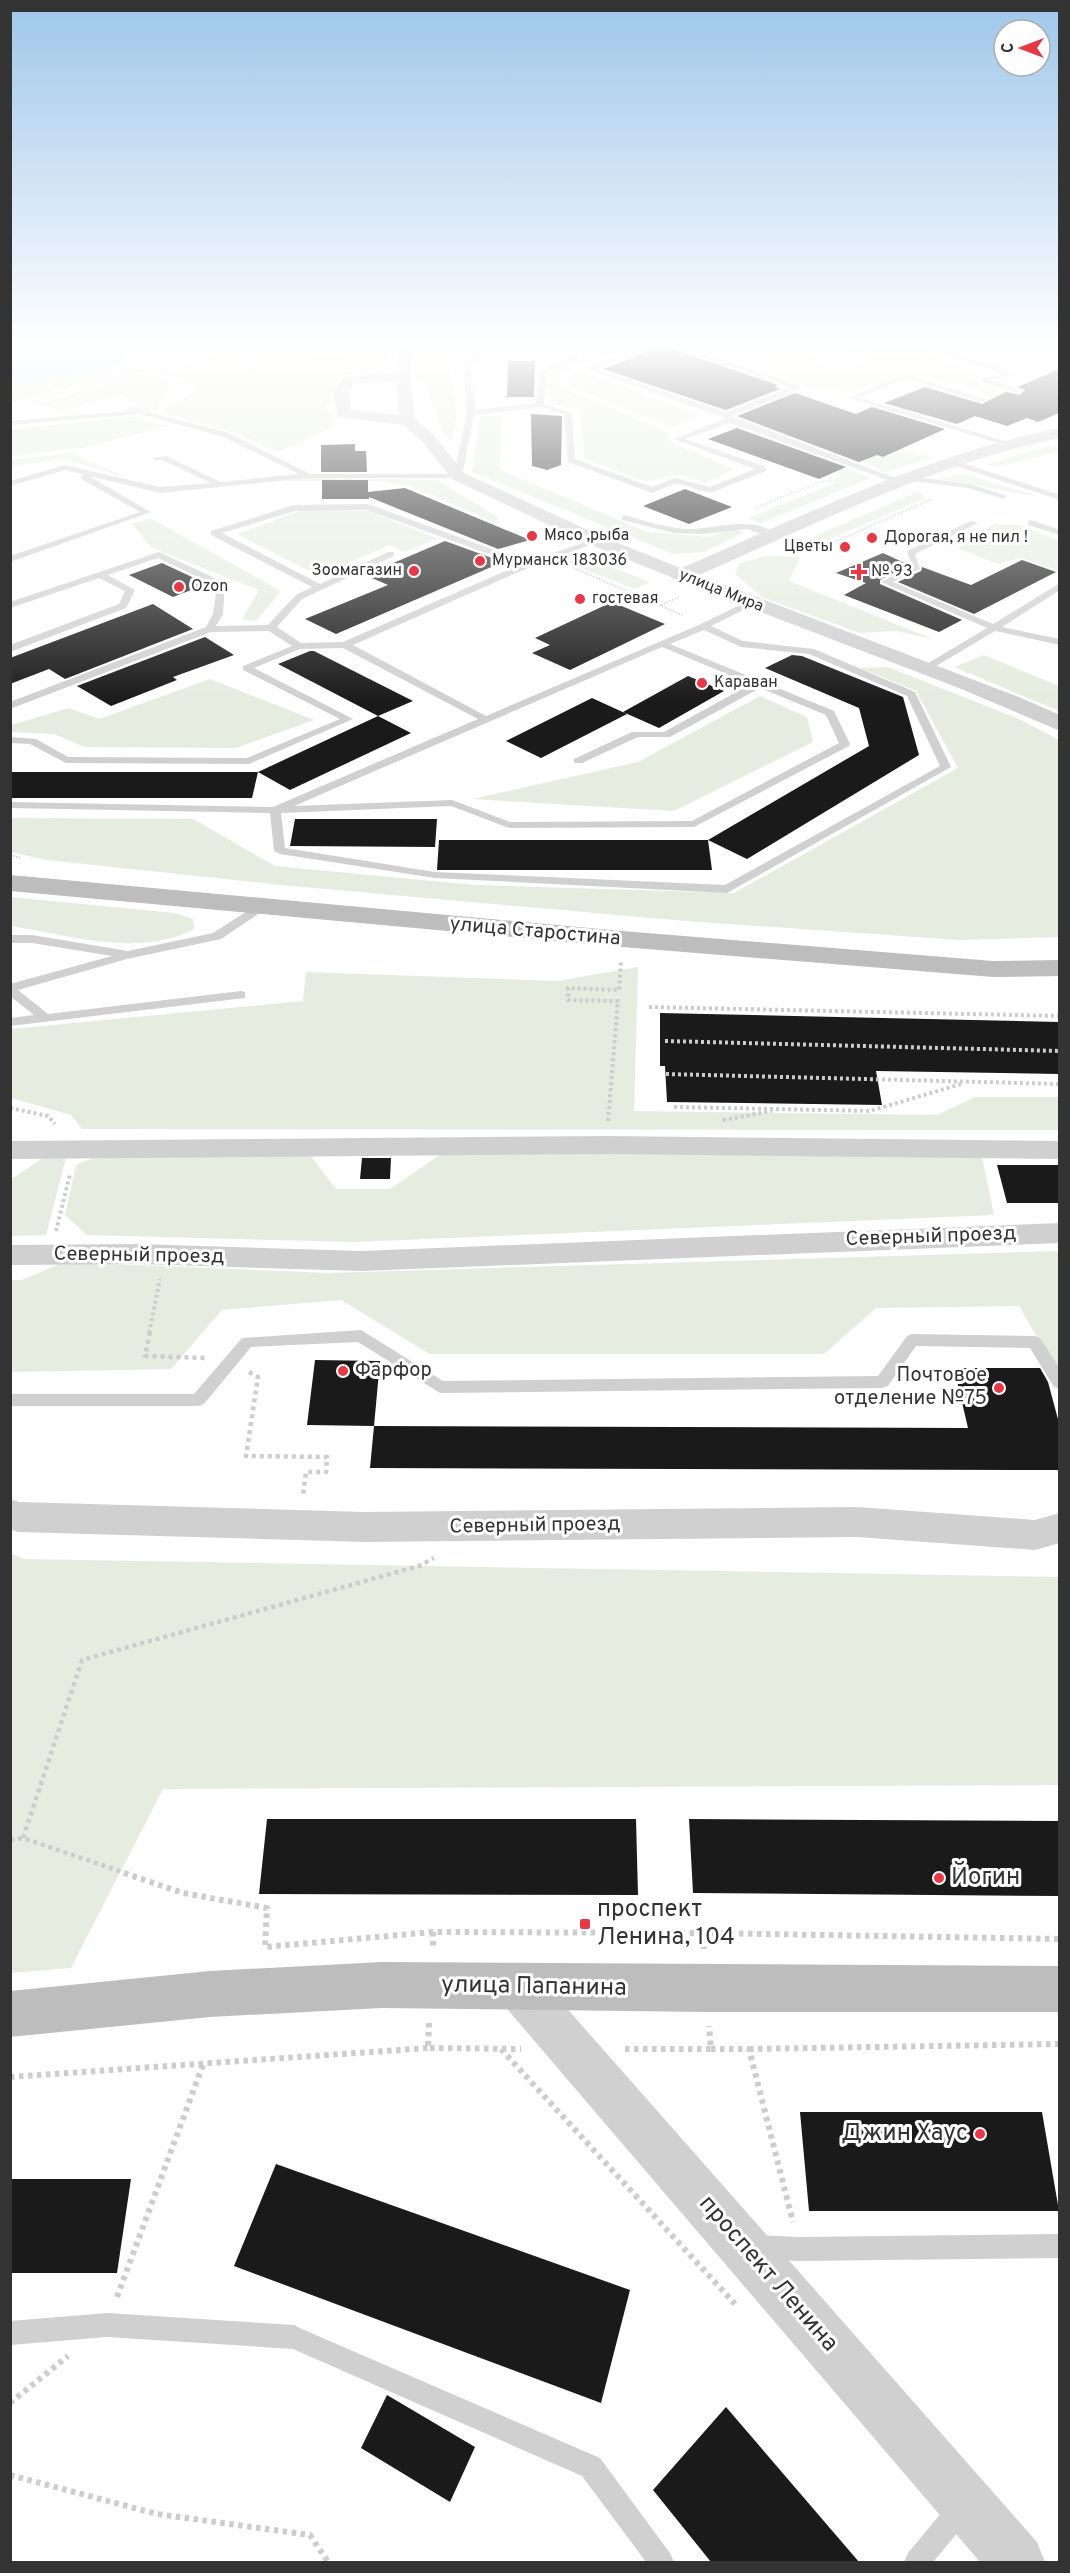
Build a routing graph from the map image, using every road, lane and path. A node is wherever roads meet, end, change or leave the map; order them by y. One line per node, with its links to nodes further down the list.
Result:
1 (172, 462): 14 (lane)
2 (280, 462): 11 (lane)
3 (448, 462): 10 (street, улица Мира)
4 (461, 462): 10 (lane)
5 (577, 462): 6 (lane)
6 (743, 462)
7 (852, 462): 12 (lane)
8 (953, 462): 12 (street); 16 (lane)
9 (65, 467): 13 (lane); 14 (lane); 26 (lane)
10 (458, 476): 11 (lane); 23 (street, улица Мира)
11 (309, 477): 14 (lane)
12 (903, 480): 15 (lane); 22 (street)
13 (10, 484)
14 (219, 484)
15 (1003, 496)
16 (1059, 498)
17 (926, 502): 24 (path)
18 (625, 518): 22 (lane)
19 (974, 523): 37 (lane)
20 (1031, 523): 21 (lane)
21 (1059, 532)
22 (773, 535): 29 (street)
23 (597, 541): 27 (lane); 29 (street, улица Мира)
24 (809, 543)
25 (391, 554): 31 (lane)
26 (10, 559)
27 (526, 565): 31 (lane); 41 (lane)
28 (100, 575): 33 (lane); 38 (lane); 43 (lane)
29 (684, 584): 32 (street, улица Мира); 34 (path)
30 (1059, 586): 37 (lane)
31 (319, 587): 36 (lane)
32 (750, 603): 35 (lane); 44 (street, улица Мира)
33 (10, 605)
34 (661, 605)
35 (704, 626): 40 (lane); 52 (lane)
36 (271, 628): 38 (lane); 42 (lane)
37 (994, 628): 39 (lane); 44 (lane)
38 (210, 629): 46 (lane)
39 (1059, 642)
40 (662, 644): 45 (lane); 47 (lane)
41 (345, 645): 42 (lane); 47 (lane)
42 (299, 646): 49 (lane)
43 (10, 649)
44 (928, 667): 48 (street, улица Мира)
45 (759, 684): 50 (lane); 52 (lane)
46 (10, 706)
47 (485, 718): 52 (lane)
48 (1059, 724)
49 (10, 740)
50 (578, 761)
51 (10, 806): 52 (lane)
52 (275, 810)
53 (10, 883): 54 (main road, улица Старостина)
54 (260, 907): 56 (lane); 58 (main road, улица Старостина)
55 (10, 939): 56 (lane)
56 (128, 955): 59 (lane)
57 (620, 965): 71 (path)
58 (1059, 968)
59 (10, 988): 63 (lane)
60 (242, 995): 63 (lane)
61 (649, 1007): 62 (path)
62 (1059, 1016)
63 (44, 1017): 64 (lane)
64 (10, 1022)
65 (665, 1041): 66 (path)
66 (1059, 1051)
67 (666, 1074): 68 (path)
68 (965, 1083): 69 (path); 70 (path)
69 (1059, 1083)
70 (674, 1107)
71 (608, 1122)
72 (10, 1150): 73 (street)
73 (76, 1150): 74 (street); 77 (path)
74 (1059, 1150)
75 (1059, 1233): 78 (street, Северный проезд)
76 (10, 1255): 77 (street, Северный проезд)
77 (50, 1255): 78 (street, Северный проезд)
78 (165, 1255): 79 (path)
79 (194, 1356)
80 (230, 1362): 81 (lane); 82 (lane); 83 (path)
81 (1059, 1383)
82 (10, 1400)
83 (301, 1502)
84 (10, 1514): 85 (street, Северный проезд)
85 (1059, 1528)
86 (419, 1566): 87 (path)
87 (23, 1838): 88 (path); 89 (path)
88 (10, 1840)
89 (433, 1932)
90 (703, 1933): 91 (path)
91 (1059, 1939)
92 (518, 1987): 93 (main road, улица Папанина); 94 (main road, улица Папанина); 101 (street, проспект Ленина)
93 (1059, 1989)
94 (10, 2014)
95 (1059, 2044): 98 (path)
96 (428, 2048): 99 (path)
97 (711, 2049): 98 (path)
98 (749, 2049): 103 (path)
99 (204, 2062): 100 (path); 104 (path)
100 (10, 2077)
101 (743, 2245): 103 (lane); 108 (street, проспект Ленина)
102 (1059, 2246): 103 (lane)
103 (798, 2249)
104 (107, 2325): 105 (lane); 106 (path); 110 (lane)
105 (10, 2333)
106 (10, 2403)
107 (10, 2475): 109 (path)
108 (966, 2503): 111 (lane); 112 (street, проспект Ленина)
109 (328, 2562)
110 (661, 2562)
111 (917, 2562)
112 (1017, 2562)

